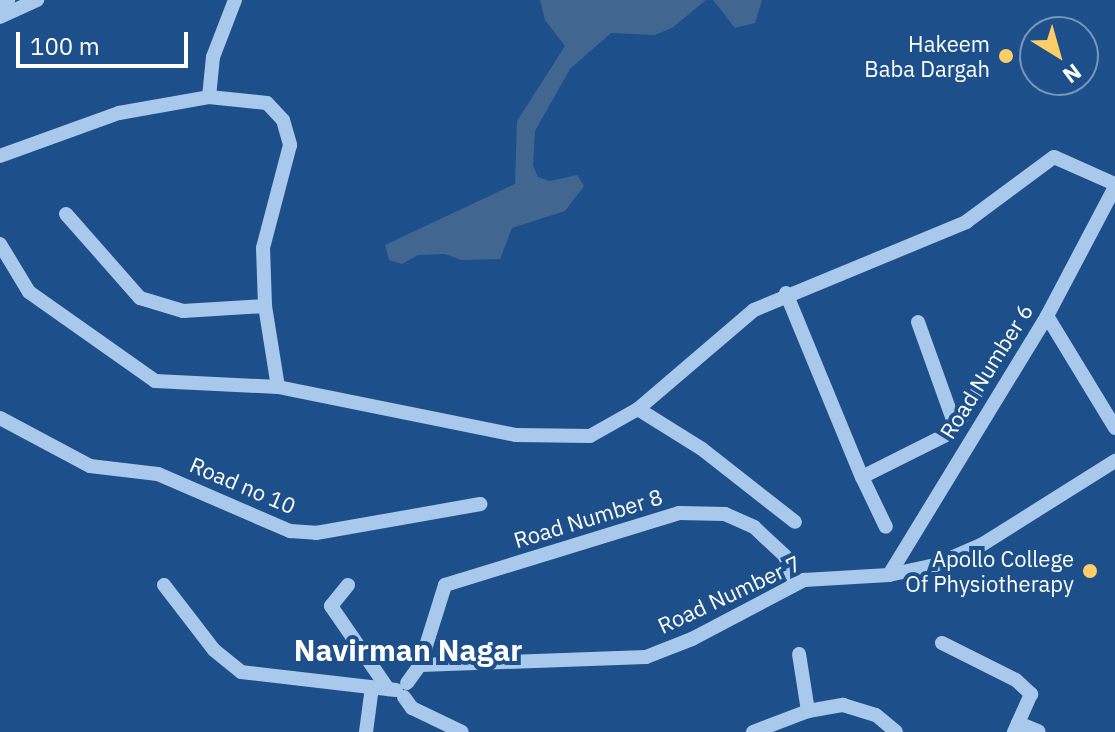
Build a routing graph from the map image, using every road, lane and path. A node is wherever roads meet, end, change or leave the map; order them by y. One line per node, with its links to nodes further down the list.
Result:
1 (8, 0): 4 (street)
2 (37, 0): 5 (street)
3 (235, 0): 6 (street)
4 (0, 7)
5 (0, 17)
6 (209, 97): 7 (street); 12 (street)
7 (0, 156)
8 (1115, 186): 11 (street); 13 (street, Road Number 6)
9 (66, 214): 12 (street)
10 (0, 244): 16 (street)
11 (786, 293): 17 (street); 22 (street)
12 (265, 306): 16 (street)
13 (1047, 316): 20 (street); 26 (street, Road Number 6)
14 (918, 322): 19 (street)
15 (1013, 331): 19 (street)
16 (278, 387): 17 (street)
17 (638, 409): 24 (street)
18 (0, 418): 23 (street, Road no 10)
19 (956, 428): 22 (street)
20 (1115, 428)
21 (1115, 461): 26 (street, Road Number 7)
22 (862, 477): 25 (street)
23 (480, 504)
24 (795, 522)
25 (886, 527)
26 (889, 575): 27 (street, Road Number 7)
27 (794, 584): 32 (street, Road Number 7); 32 (street, Road Number 8)
28 (164, 585): 33 (street)
29 (348, 585): 34 (street)
30 (942, 643): 37 (street)
31 (799, 654): 35 (street)
32 (420, 665): 34 (street)
33 (372, 687): 34 (street); 38 (street)
34 (399, 690): 39 (street)
35 (808, 711): 40 (street); 41 (street)
36 (1040, 727): 37 (street)
37 (1016, 728)
38 (366, 732)
39 (462, 732)
40 (753, 732)
41 (896, 732)

